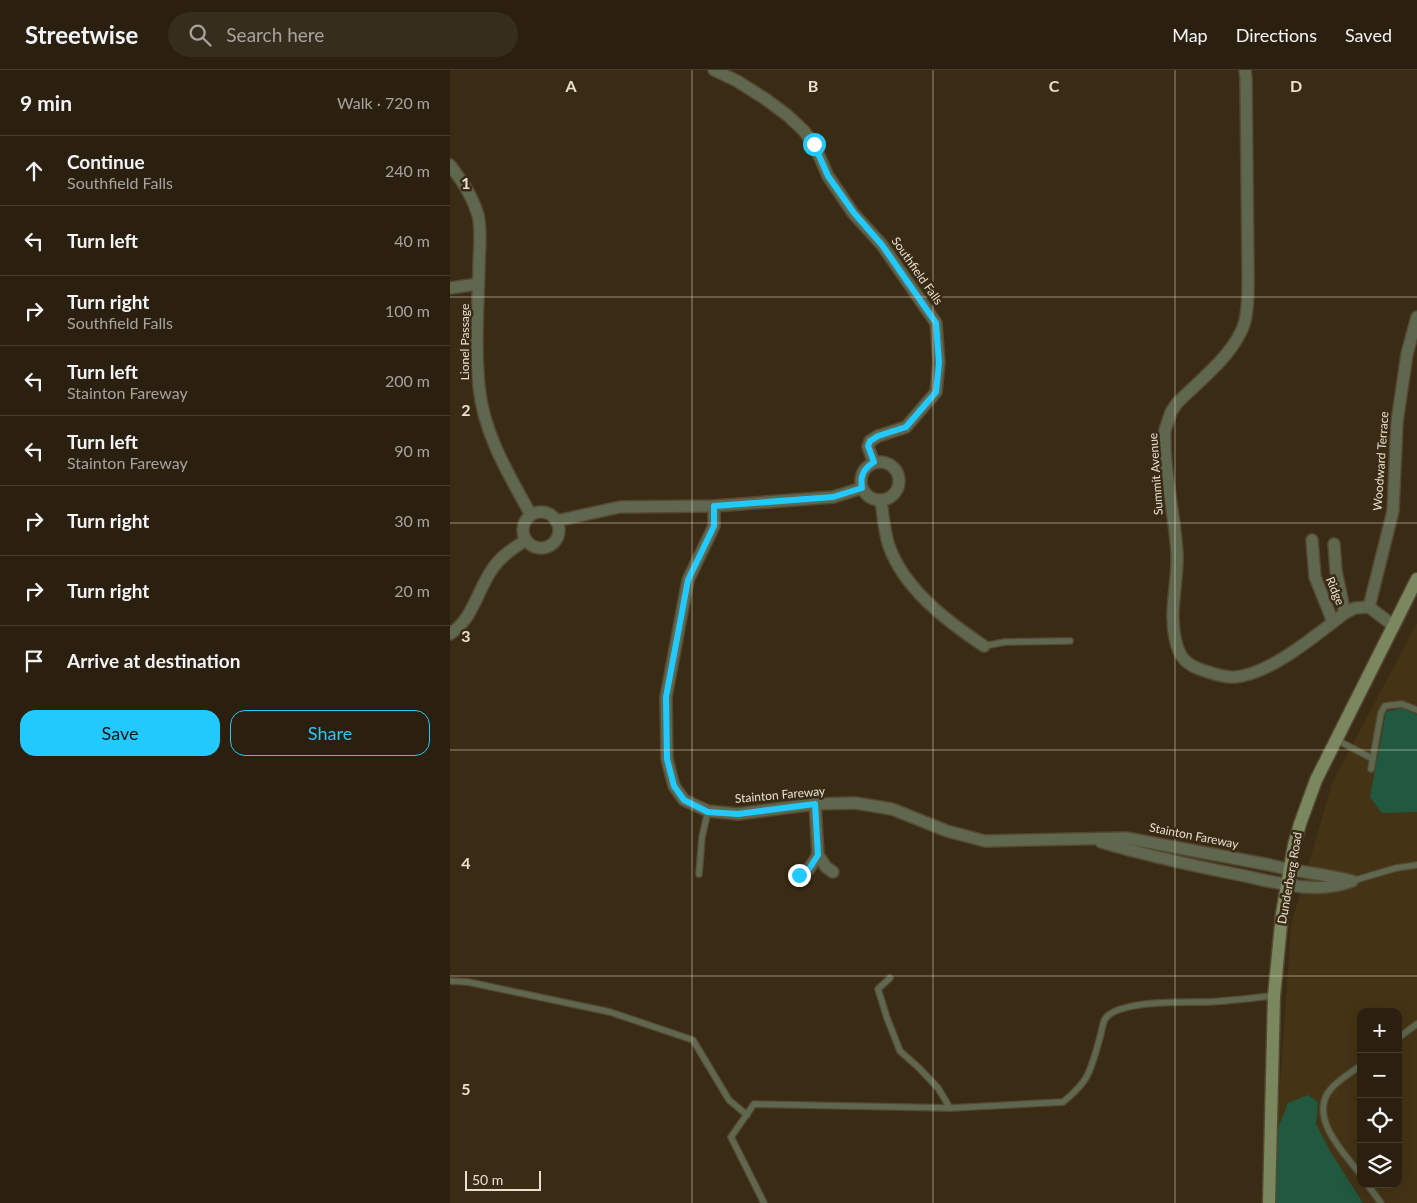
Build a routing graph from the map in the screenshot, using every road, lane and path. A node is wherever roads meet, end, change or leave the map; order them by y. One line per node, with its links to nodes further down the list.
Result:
1 (714, 70): 7 (street, Southfield Falls)
2 (1245, 70): 19 (street, Summit Avenue)
3 (450, 165): 4 (street, Lionel Passage)
4 (478, 284): 5 (street); 11 (street, Lionel Passage)
5 (450, 288)
6 (1417, 317): 17 (street, Woodward Terrace)
7 (874, 462): 8 (street); 9 (street)
8 (862, 488): 9 (street); 10 (street)
9 (881, 500): 23 (street)
10 (714, 506): 12 (street); 29 (street, Stainton Fareway)
11 (531, 515): 12 (street); 13 (street)
12 (556, 521): 13 (street)
13 (526, 540): 21 (street)
14 (1312, 540): 19 (street, Ridge)
15 (1334, 544): 18 (street)
16 (1417, 579): 20 (street, Dunderberg Road)
17 (1368, 607): 18 (street, Summit Avenue); 20 (street)
18 (1345, 613): 19 (street, Summit Avenue)
19 (1333, 622)
20 (1394, 626): 25 (street, Dunderberg Road)
21 (450, 634)
22 (1070, 642): 23 (lane)
23 (984, 646)
24 (1417, 710): 26 (lane)
25 (1336, 739): 26 (lane); 37 (street, Dunderberg Road)
26 (1373, 759): 27 (lane)
27 (1371, 769)
28 (815, 804): 29 (street, Stainton Fareway); 30 (street, Stainton Fareway); 32 (street)
29 (708, 812): 39 (lane)
30 (1092, 839): 31 (street, Stainton Fareway); 34 (street, Stainton Fareway)
31 (1153, 842): 33 (street, Stainton Fareway); 34 (street)
32 (818, 855): 38 (street); 40 (street)
33 (1217, 855): 36 (street); 37 (street, Stainton Fareway)
34 (1149, 856): 36 (street, Stainton Fareway)
35 (1417, 865): 41 (lane)
36 (1213, 870): 42 (street, Stainton Fareway)
37 (1289, 870): 41 (street, Stainton Fareway); 42 (street, Dunderberg Road)
38 (833, 872)
39 (698, 874)
40 (799, 875)
41 (1352, 881): 42 (street, Stainton Fareway)
42 (1287, 884): 45 (street, Dunderberg Road)
43 (890, 978): 49 (lane)
44 (450, 981): 50 (lane)
45 (1274, 996): 49 (lane); 54 (street, Dunderberg Road)
46 (1417, 1024): 47 (lane)
47 (1402, 1035)
48 (1357, 1068): 51 (lane)
49 (950, 1108): 50 (lane)
50 (747, 1115): 53 (lane)
51 (1357, 1170)
52 (1370, 1188): 55 (lane)
53 (764, 1203)
54 (1269, 1203)
55 (1381, 1203)

